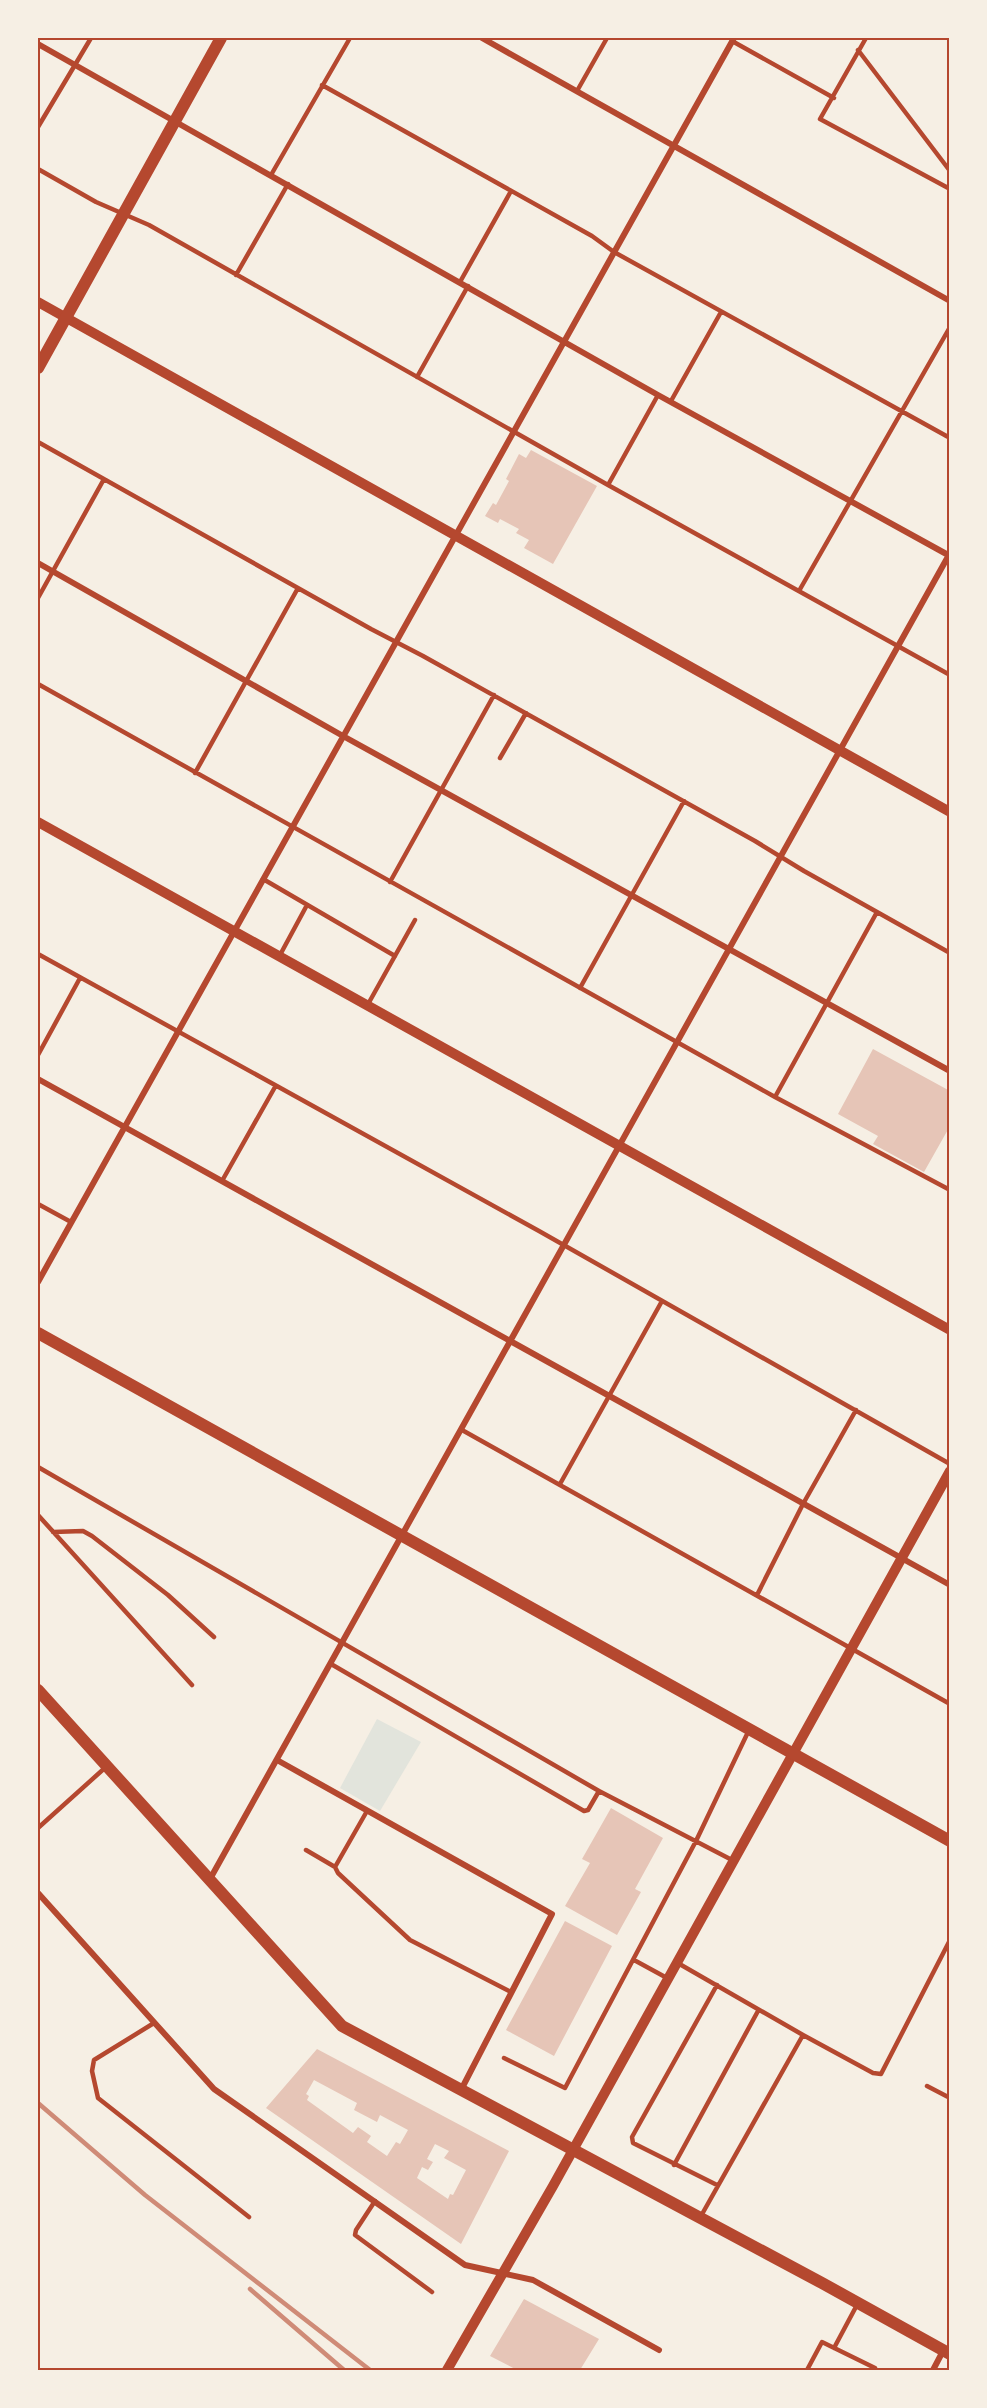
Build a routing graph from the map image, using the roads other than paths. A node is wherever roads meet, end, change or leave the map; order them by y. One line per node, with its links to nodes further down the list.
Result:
1 (91, 38): 10 (lane)
2 (221, 38): 14 (main road)
3 (350, 38): 11 (lane)
4 (482, 38): 12 (street)
5 (607, 38): 12 (lane)
6 (866, 38): 9 (lane)
7 (733, 39): 13 (lane); 16 (street)
8 (38, 44): 10 (street)
9 (858, 50): 13 (lane); 18 (lane)
10 (74, 65): 14 (street); 15 (lane)
11 (322, 85): 19 (lane); 22 (lane)
12 (577, 91): 16 (street)
13 (834, 98): 21 (lane)
14 (174, 122): 19 (street); 23 (main road)
15 (38, 127)
16 (674, 146): 24 (street); 28 (street)
17 (38, 169): 23 (lane)
18 (950, 171)
19 (271, 175): 20 (street)
20 (288, 184): 25 (lane); 26 (street)
21 (950, 189)
22 (511, 191): 24 (lane); 26 (lane)
23 (122, 214): 25 (lane); 31 (main road)
24 (614, 252): 30 (lane); 33 (street)
25 (236, 275): 35 (lane)
26 (460, 282): 27 (street)
27 (468, 286): 33 (street); 35 (lane)
28 (950, 301)
29 (38, 302): 31 (street)
30 (721, 312): 37 (lane); 38 (lane)
31 (65, 318): 34 (main road); 45 (street)
32 (950, 327): 38 (lane)
33 (564, 341): 36 (street); 39 (street)
34 (38, 368)
35 (417, 377): 39 (lane)
36 (658, 394): 37 (street); 43 (lane)
37 (671, 401): 44 (street)
38 (902, 411): 40 (lane); 44 (lane)
39 (513, 431): 43 (lane); 45 (street)
40 (950, 438)
41 (38, 442): 42 (lane)
42 (104, 479): 48 (lane); 49 (lane)
43 (608, 485): 50 (lane)
44 (851, 501): 46 (street); 50 (lane)
45 (454, 536): 52 (street); 60 (street)
46 (949, 555): 53 (street)
47 (38, 563): 48 (street)
48 (52, 571): 51 (lane); 55 (street)
49 (298, 588): 52 (lane); 55 (lane)
50 (799, 591): 53 (lane)
51 (38, 598)
52 (396, 642): 57 (lane); 59 (street)
53 (897, 646): 54 (lane); 60 (street)
54 (950, 675)
55 (246, 681): 59 (street); 62 (lane)
56 (38, 684): 62 (lane)
57 (494, 695): 58 (lane); 63 (lane)
58 (526, 713): 61 (lane); 64 (lane)
59 (343, 736): 63 (street); 67 (street)
60 (839, 750): 65 (street); 68 (street)
61 (500, 758)
62 (195, 773): 67 (lane)
63 (442, 789): 70 (lane); 71 (street)
64 (684, 801): 68 (lane); 71 (lane)
65 (950, 812)
66 (38, 822): 75 (street)
67 (292, 828): 69 (street); 70 (lane)
68 (781, 856): 73 (lane); 76 (street)
69 (263, 879): 72 (lane); 75 (street)
70 (390, 882): 82 (lane)
71 (632, 894): 76 (street); 82 (lane)
72 (307, 905): 79 (lane); 80 (lane)
73 (877, 912): 77 (lane); 83 (lane)
74 (415, 920): 79 (lane)
75 (234, 932): 80 (street); 85 (street)
76 (730, 949): 83 (street); 86 (street)
77 (950, 953)
78 (38, 954): 81 (lane)
79 (395, 956): 84 (lane)
80 (279, 957): 84 (street)
81 (80, 978): 85 (lane); 87 (lane)
82 (580, 988): 86 (lane)
83 (827, 1003): 88 (street); 91 (lane)
84 (368, 1006): 93 (street)
85 (178, 1033): 90 (lane); 92 (street)
86 (678, 1042): 91 (lane); 93 (street)
87 (38, 1055)
88 (950, 1071)
89 (38, 1079): 92 (street)
90 (275, 1087): 94 (lane); 98 (lane)
91 (775, 1097): 95 (lane)
92 (124, 1128): 94 (street); 97 (street)
93 (620, 1146): 98 (street); 101 (street)
94 (222, 1181): 103 (street)
95 (950, 1190)
96 (38, 1204): 97 (lane)
97 (71, 1222): 99 (street)
98 (564, 1246): 100 (lane); 103 (street)
99 (38, 1282)
100 (662, 1301): 104 (lane); 105 (lane)
101 (950, 1330)
102 (38, 1333): 114 (main road)
103 (512, 1341): 104 (street); 106 (street)
104 (609, 1396): 110 (lane); 111 (street)
105 (856, 1410): 107 (lane); 111 (lane)
106 (462, 1430): 110 (lane); 114 (street)
107 (950, 1464)
108 (38, 1467): 119 (lane)
109 (950, 1471): 115 (street)
110 (560, 1484): 117 (lane)
111 (803, 1504): 115 (street); 117 (lane)
112 (38, 1515): 113 (lane)
113 (53, 1533): 118 (lane); 122 (lane)
114 (403, 1536): 119 (street); 125 (main road)
115 (901, 1558): 116 (street); 120 (street)
116 (950, 1585)
117 (757, 1595): 120 (lane)
118 (214, 1637)
119 (343, 1642): 121 (street); 129 (lane)
120 (851, 1648): 124 (lane); 126 (street)
121 (331, 1664): 127 (street); 129 (lane)
122 (192, 1685)
123 (38, 1690): 128 (main road)
124 (949, 1702)
125 (750, 1729): 126 (main road); 132 (lane)
126 (792, 1752): 133 (main road); 135 (street)
127 (277, 1760): 130 (street); 137 (street)
128 (107, 1766): 131 (lane); 137 (main road)
129 (599, 1791): 132 (lane)
130 (367, 1811): 136 (lane); 144 (street)
131 (38, 1828)
132 (696, 1841): 135 (lane); 140 (lane)
133 (950, 1841)
134 (306, 1850): 136 (lane)
135 (732, 1860): 141 (street)
136 (335, 1867): 144 (lane)
137 (210, 1880): 150 (main road)
138 (38, 1893): 146 (street)
139 (950, 1940): 147 (lane)
140 (634, 1960): 142 (lane); 148 (lane)
141 (676, 1962): 142 (street); 143 (lane)
142 (667, 1978): 152 (street)
143 (717, 1985): 145 (lane); 153 (lane)
144 (511, 1992): 150 (street)
145 (758, 2010): 147 (lane); 153 (lane)
146 (154, 2023): 155 (street); 156 (lane)
147 (803, 2034): 154 (lane)
148 (504, 2058)
149 (927, 2086): 151 (lane)
150 (461, 2090): 152 (main road)
151 (950, 2098)
152 (572, 2150): 157 (main road); 158 (street)
153 (674, 2165): 154 (lane)
154 (717, 2185): 157 (lane)
155 (375, 2201): 158 (street); 159 (lane)
156 (249, 2217)
157 (699, 2218): 160 (main road)
158 (502, 2273): 162 (street); 165 (street)
159 (432, 2292)
160 (858, 2303): 161 (lane); 163 (main road)
161 (834, 2348): 164 (lane); 166 (lane)
162 (659, 2350)
163 (946, 2353): 167 (street)
164 (875, 2368)
165 (447, 2370)
166 (807, 2370)
167 (933, 2370)

